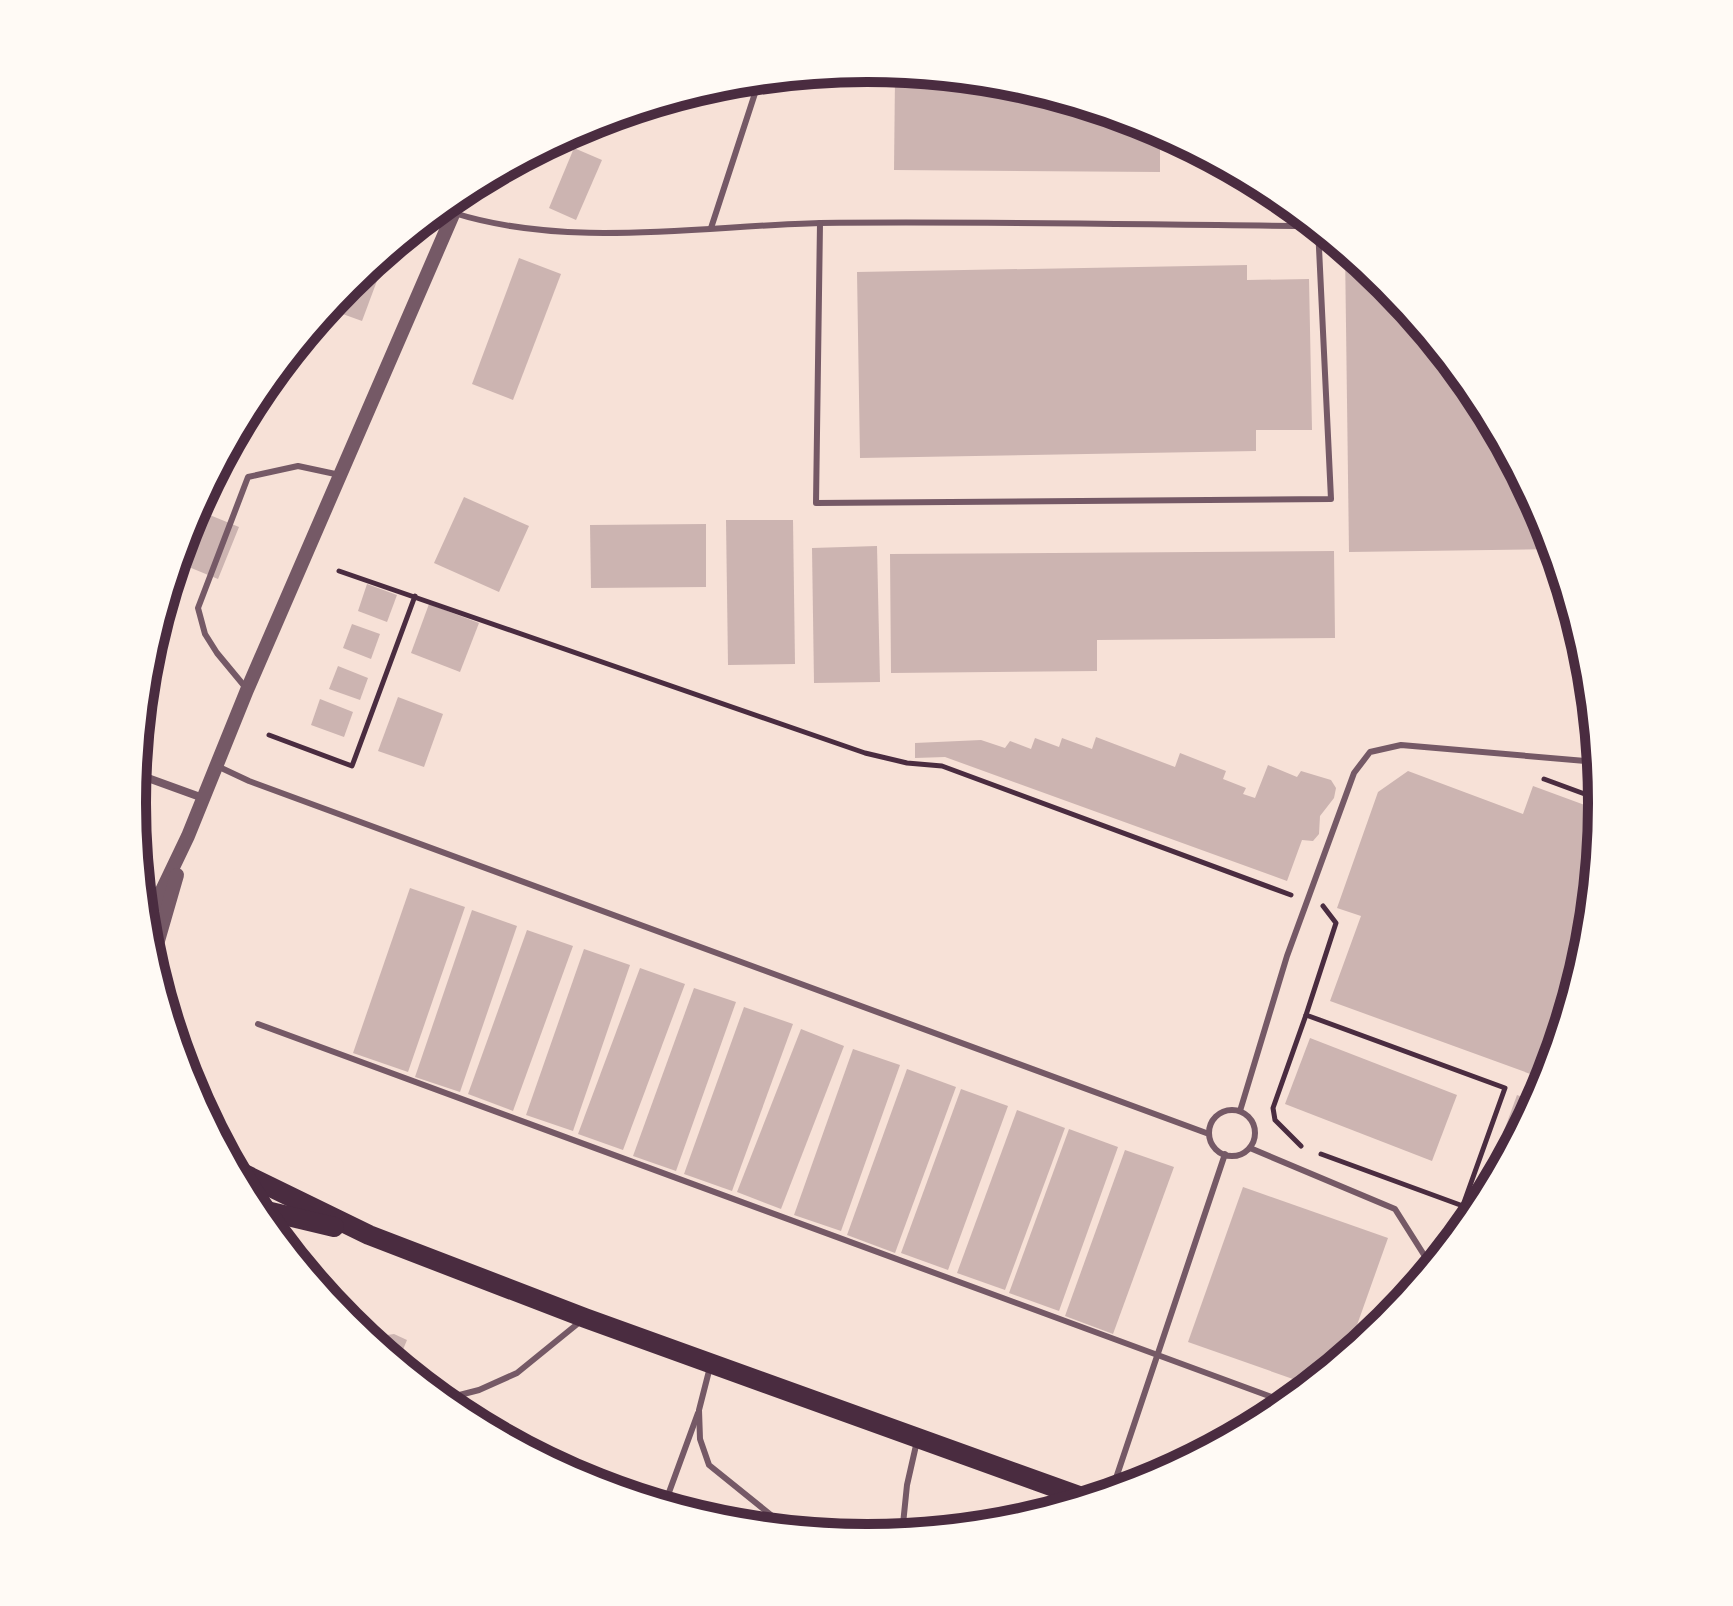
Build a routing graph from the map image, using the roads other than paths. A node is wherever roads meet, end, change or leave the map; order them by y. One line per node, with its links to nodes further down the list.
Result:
1 (756, 91): 5 (lane)
2 (454, 213): 5 (lane); 7 (street)
3 (820, 223): 4 (lane); 5 (lane); 6 (lane)
4 (1298, 226)
5 (711, 228)
6 (1318, 241)
7 (340, 475): 8 (street); 8 (lane)
8 (247, 690): 10 (street)
9 (1586, 761): 17 (lane)
10 (217, 766): 12 (street); 18 (lane)
11 (147, 778): 12 (street)
12 (203, 798): 13 (street)
13 (188, 836): 14 (street); 15 (street)
14 (154, 908)
15 (158, 939)
16 (258, 1024): 26 (lane)
17 (1240, 1111): 18 (lane); 19 (lane)
18 (1209, 1134): 20 (lane)
19 (1250, 1148): 20 (lane); 24 (lane)
20 (1225, 1154): 26 (lane)
21 (251, 1177): 23 (main road)
22 (273, 1212): 23 (main road)
23 (369, 1235): 25 (main road)
24 (1426, 1258)
25 (585, 1318): 27 (main road); 28 (lane)
26 (1157, 1355): 29 (lane); 32 (lane)
27 (711, 1364): 30 (lane); 31 (main road)
28 (457, 1396)
29 (1273, 1398)
30 (699, 1410): 34 (lane); 35 (lane)
31 (918, 1438): 33 (main road); 36 (lane)
32 (1116, 1479)
33 (1072, 1494)
34 (668, 1495)
35 (773, 1518)
36 (903, 1522)

